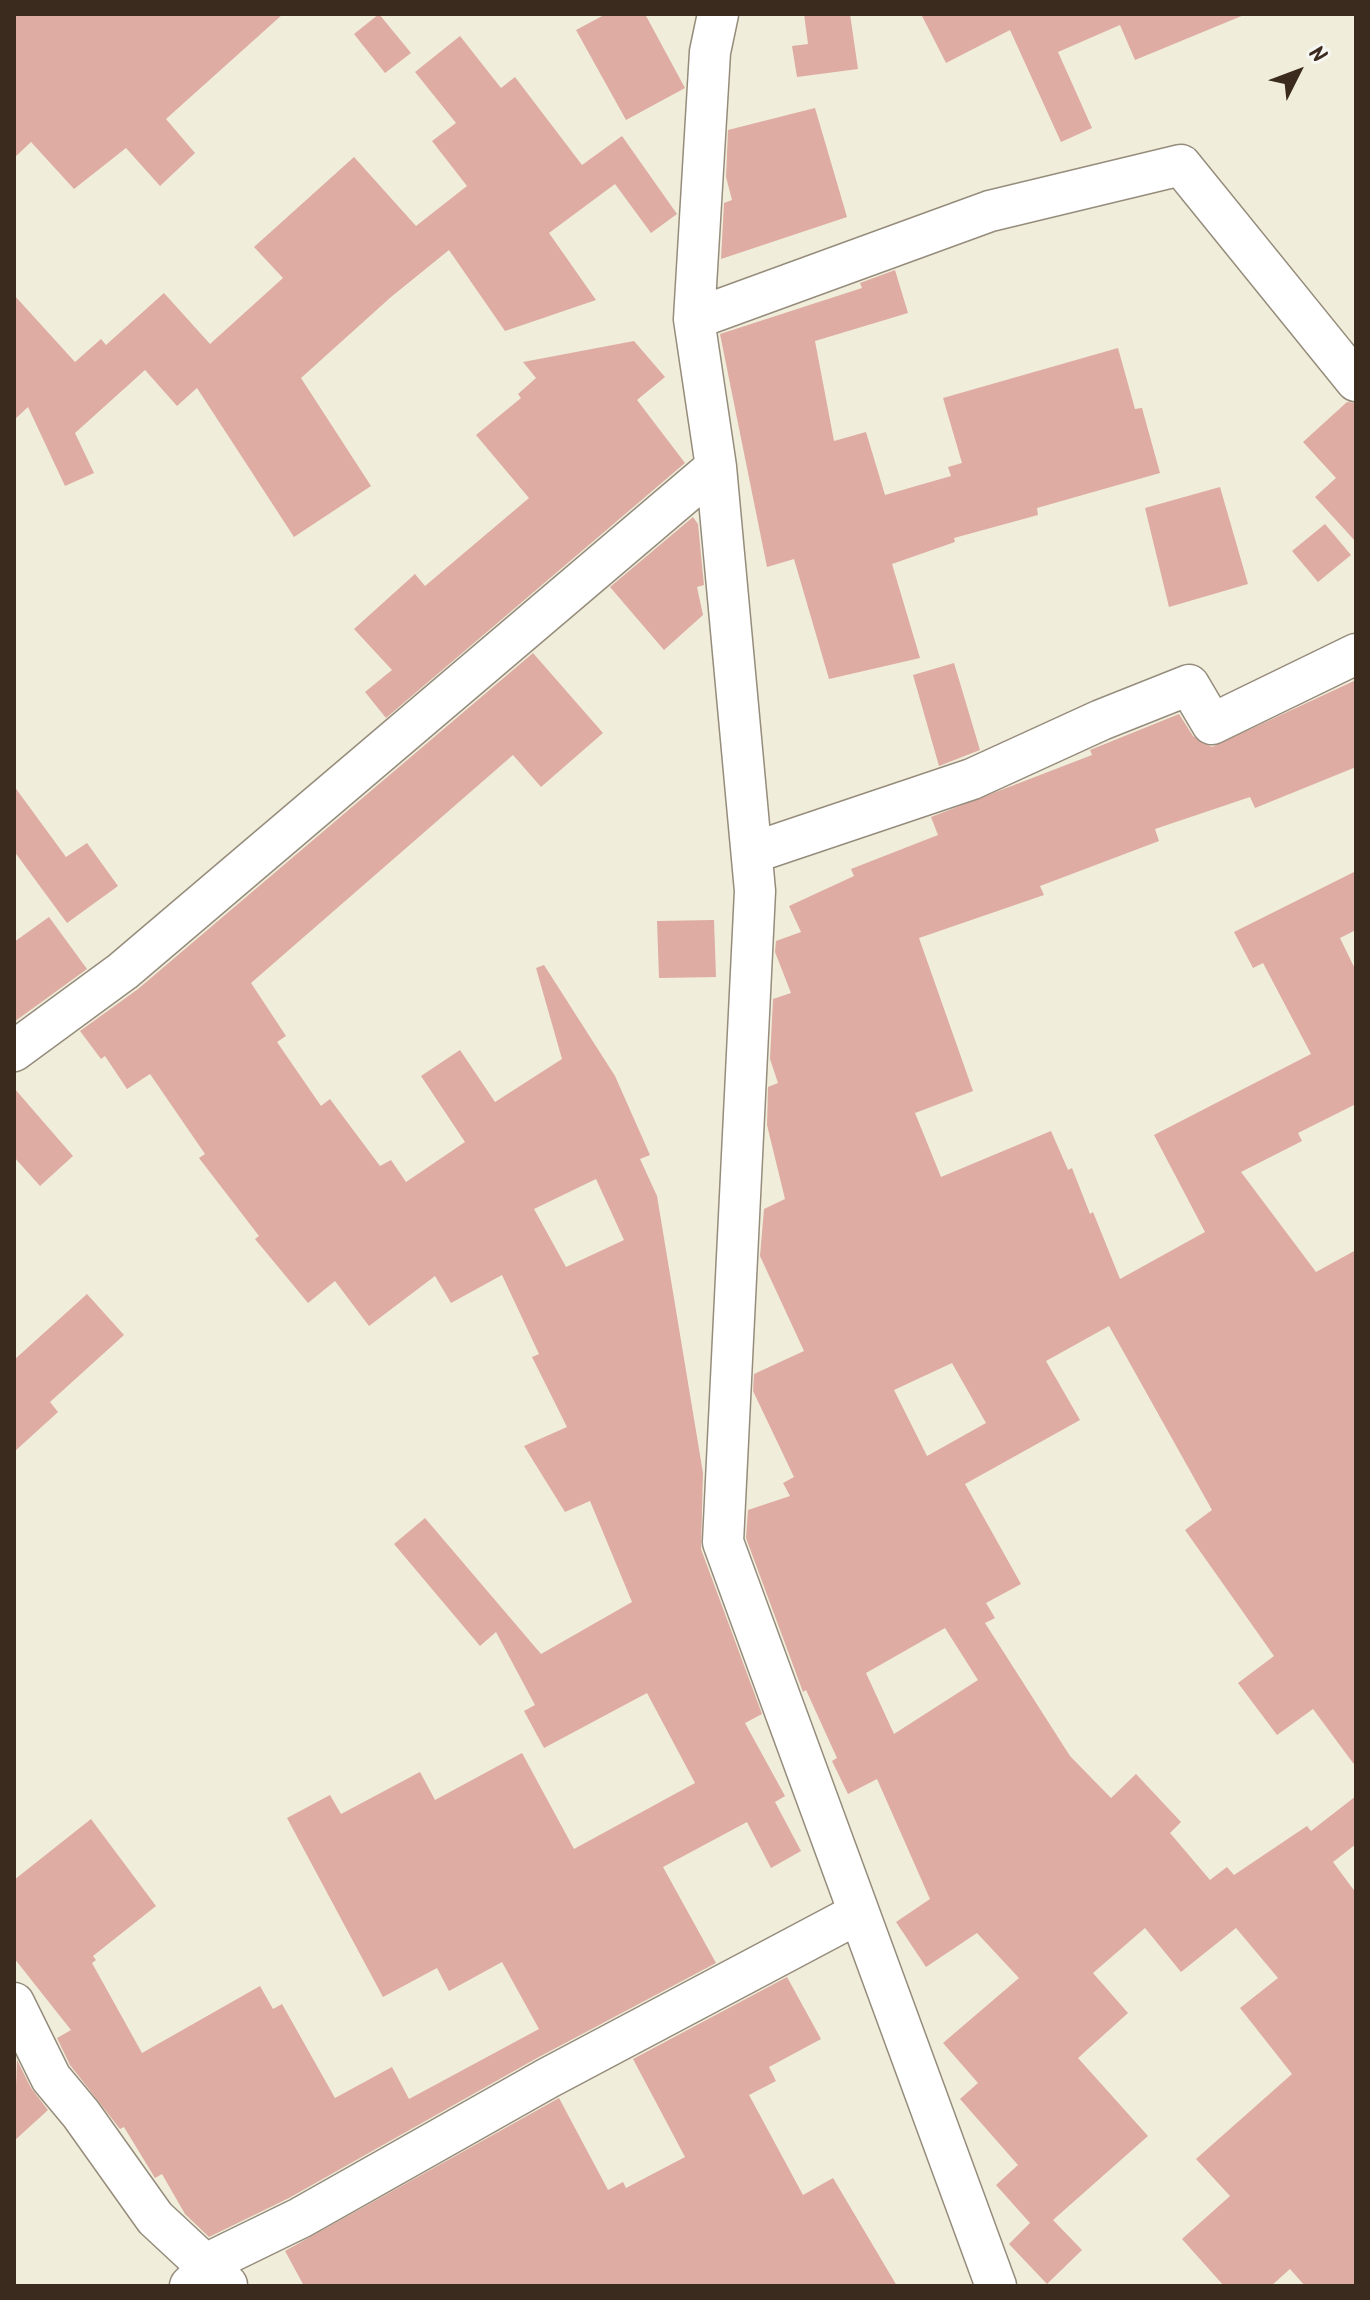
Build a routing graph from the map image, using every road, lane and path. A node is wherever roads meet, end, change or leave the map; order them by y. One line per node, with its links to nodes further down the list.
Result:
1 (718, 14): 2 (street)
2 (694, 319): 3 (street); 4 (street)
3 (1356, 381)
4 (716, 467): 6 (street); 7 (street)
5 (1356, 654): 6 (street)
6 (752, 853): 8 (street)
7 (14, 1051)
8 (859, 1913): 10 (street); 11 (street)
9 (14, 2003): 10 (street)
10 (209, 2280)
11 (996, 2286)

